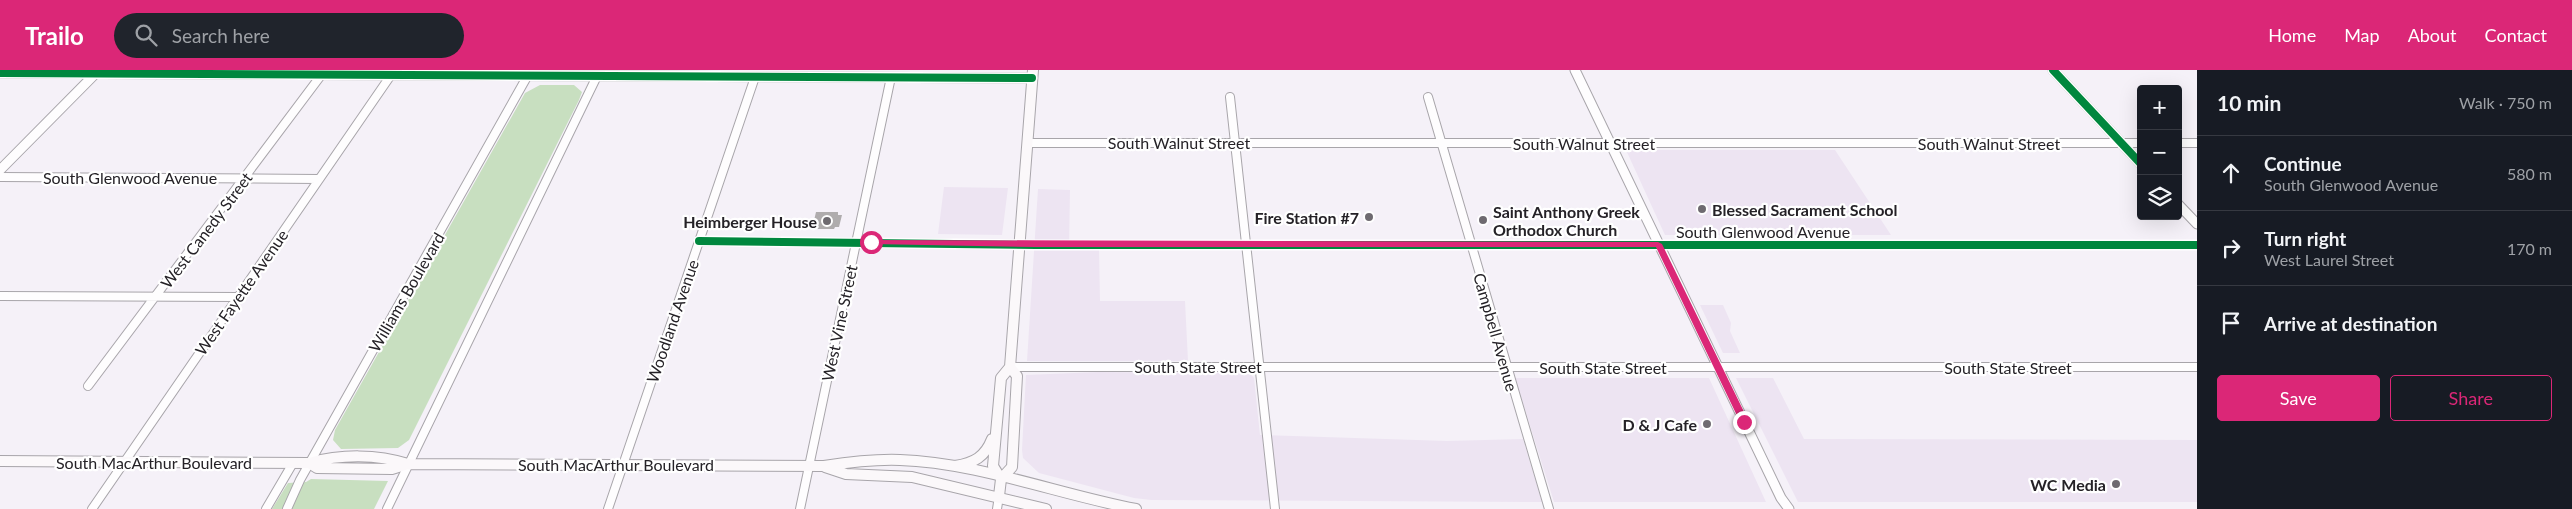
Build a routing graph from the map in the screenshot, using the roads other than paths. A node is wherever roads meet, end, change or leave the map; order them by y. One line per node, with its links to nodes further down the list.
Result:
1 (1576, 70): 20 (street)
2 (2053, 70): 23 (street)
3 (98, 72): 4 (street); 6 (street); 28 (street)
4 (213, 72): 5 (street)
5 (326, 72): 12 (street); 30 (street, West Canedy Street)
6 (0, 73)
7 (447, 73): 12 (street); 13 (street)
8 (562, 73): 13 (street); 14 (street)
9 (697, 73): 14 (street); 15 (street)
10 (862, 74): 15 (street); 16 (street)
11 (1032, 74): 16 (street); 21 (main road)
12 (391, 75): 31 (street, West Fayette Avenue)
13 (528, 76): 54 (street, Williams Boulevard)
14 (597, 76): 55 (street)
15 (755, 77): 34 (street, Woodland Avenue)
16 (891, 77): 35 (street, West Vine Street)
17 (1230, 97): 19 (street)
18 (1428, 97): 22 (street, Campbell Avenue)
19 (1235, 142): 21 (street, South Walnut Street); 22 (street, South Walnut Street); 37 (street)
20 (1610, 142): 22 (street, South Walnut Street); 23 (street, South Walnut Street); 39 (street)
21 (1027, 143): 36 (main road)
22 (1441, 143): 38 (street, Campbell Avenue)
23 (2120, 143): 24 (street, South Walnut Street); 27 (street)
24 (2137, 143)
25 (2182, 143): 26 (street)
26 (2197, 143)
27 (2137, 160)
28 (0, 170)
29 (0, 177): 30 (street, South Glenwood Avenue)
30 (245, 178): 31 (street, South Glenwood Avenue); 42 (street, West Canedy Street)
31 (319, 179): 43 (street, West Fayette Avenue)
32 (2182, 208): 33 (street)
33 (2197, 224)
34 (699, 240): 35 (street, South Glenwood Avenue); 56 (street, Woodland Avenue)
35 (857, 242): 36 (street, South Glenwood Avenue); 57 (street, West Vine Street)
36 (1019, 244): 37 (street, South Glenwood Avenue); 44 (main road)
37 (1246, 244): 38 (street, South Glenwood Avenue); 45 (street)
38 (1470, 244): 39 (street, South Glenwood Avenue); 46 (street, Campbell Avenue)
39 (1658, 244): 40 (street, South Glenwood Avenue); 47 (street)
40 (2197, 245)
41 (0, 296): 42 (street)
42 (156, 296): 43 (street); 49 (street, West Canedy Street)
43 (238, 296): 52 (street, West Fayette Avenue)
44 (1010, 366): 45 (street, South State Street); 50 (main road); 60 (main road)
45 (1259, 366): 46 (street, South State Street); 71 (street)
46 (1506, 367): 47 (street, South State Street); 72 (street, Campbell Avenue)
47 (1717, 367): 48 (street, South State Street); 73 (street)
48 (2197, 367)
49 (88, 386)
50 (997, 426): 59 (main road); 60 (main road)
51 (0, 461): 52 (main road, South MacArthur Boulevard)
52 (125, 462): 53 (main road, South MacArthur Boulevard); 62 (street, West Fayette Avenue)
53 (293, 463): 54 (main road, South MacArthur Boulevard); 63 (street)
54 (309, 463): 55 (main road, South MacArthur Boulevard); 64 (street, Williams Boulevard)
55 (408, 464): 56 (main road, South MacArthur Boulevard); 65 (street)
56 (623, 465): 57 (main road, South MacArthur Boulevard); 66 (street, Woodland Avenue)
57 (810, 466): 58 (main road, South MacArthur Boulevard); 67 (street, West Vine Street)
58 (824, 466): 59 (main road, South MacArthur Boulevard); 61 (main road, South MacArthur Boulevard)
59 (948, 467): 60 (main road, South MacArthur Boulevard)
60 (1001, 479): 61 (main road); 70 (main road, South MacArthur Boulevard)
61 (999, 496): 68 (street); 69 (main road, South MacArthur Boulevard)
62 (92, 509)
63 (266, 509)
64 (287, 509)
65 (387, 509)
66 (608, 509)
67 (800, 509)
68 (997, 509)
69 (1046, 509)
70 (1136, 509)
71 (1275, 509)
72 (1549, 509)
73 (1789, 509)

